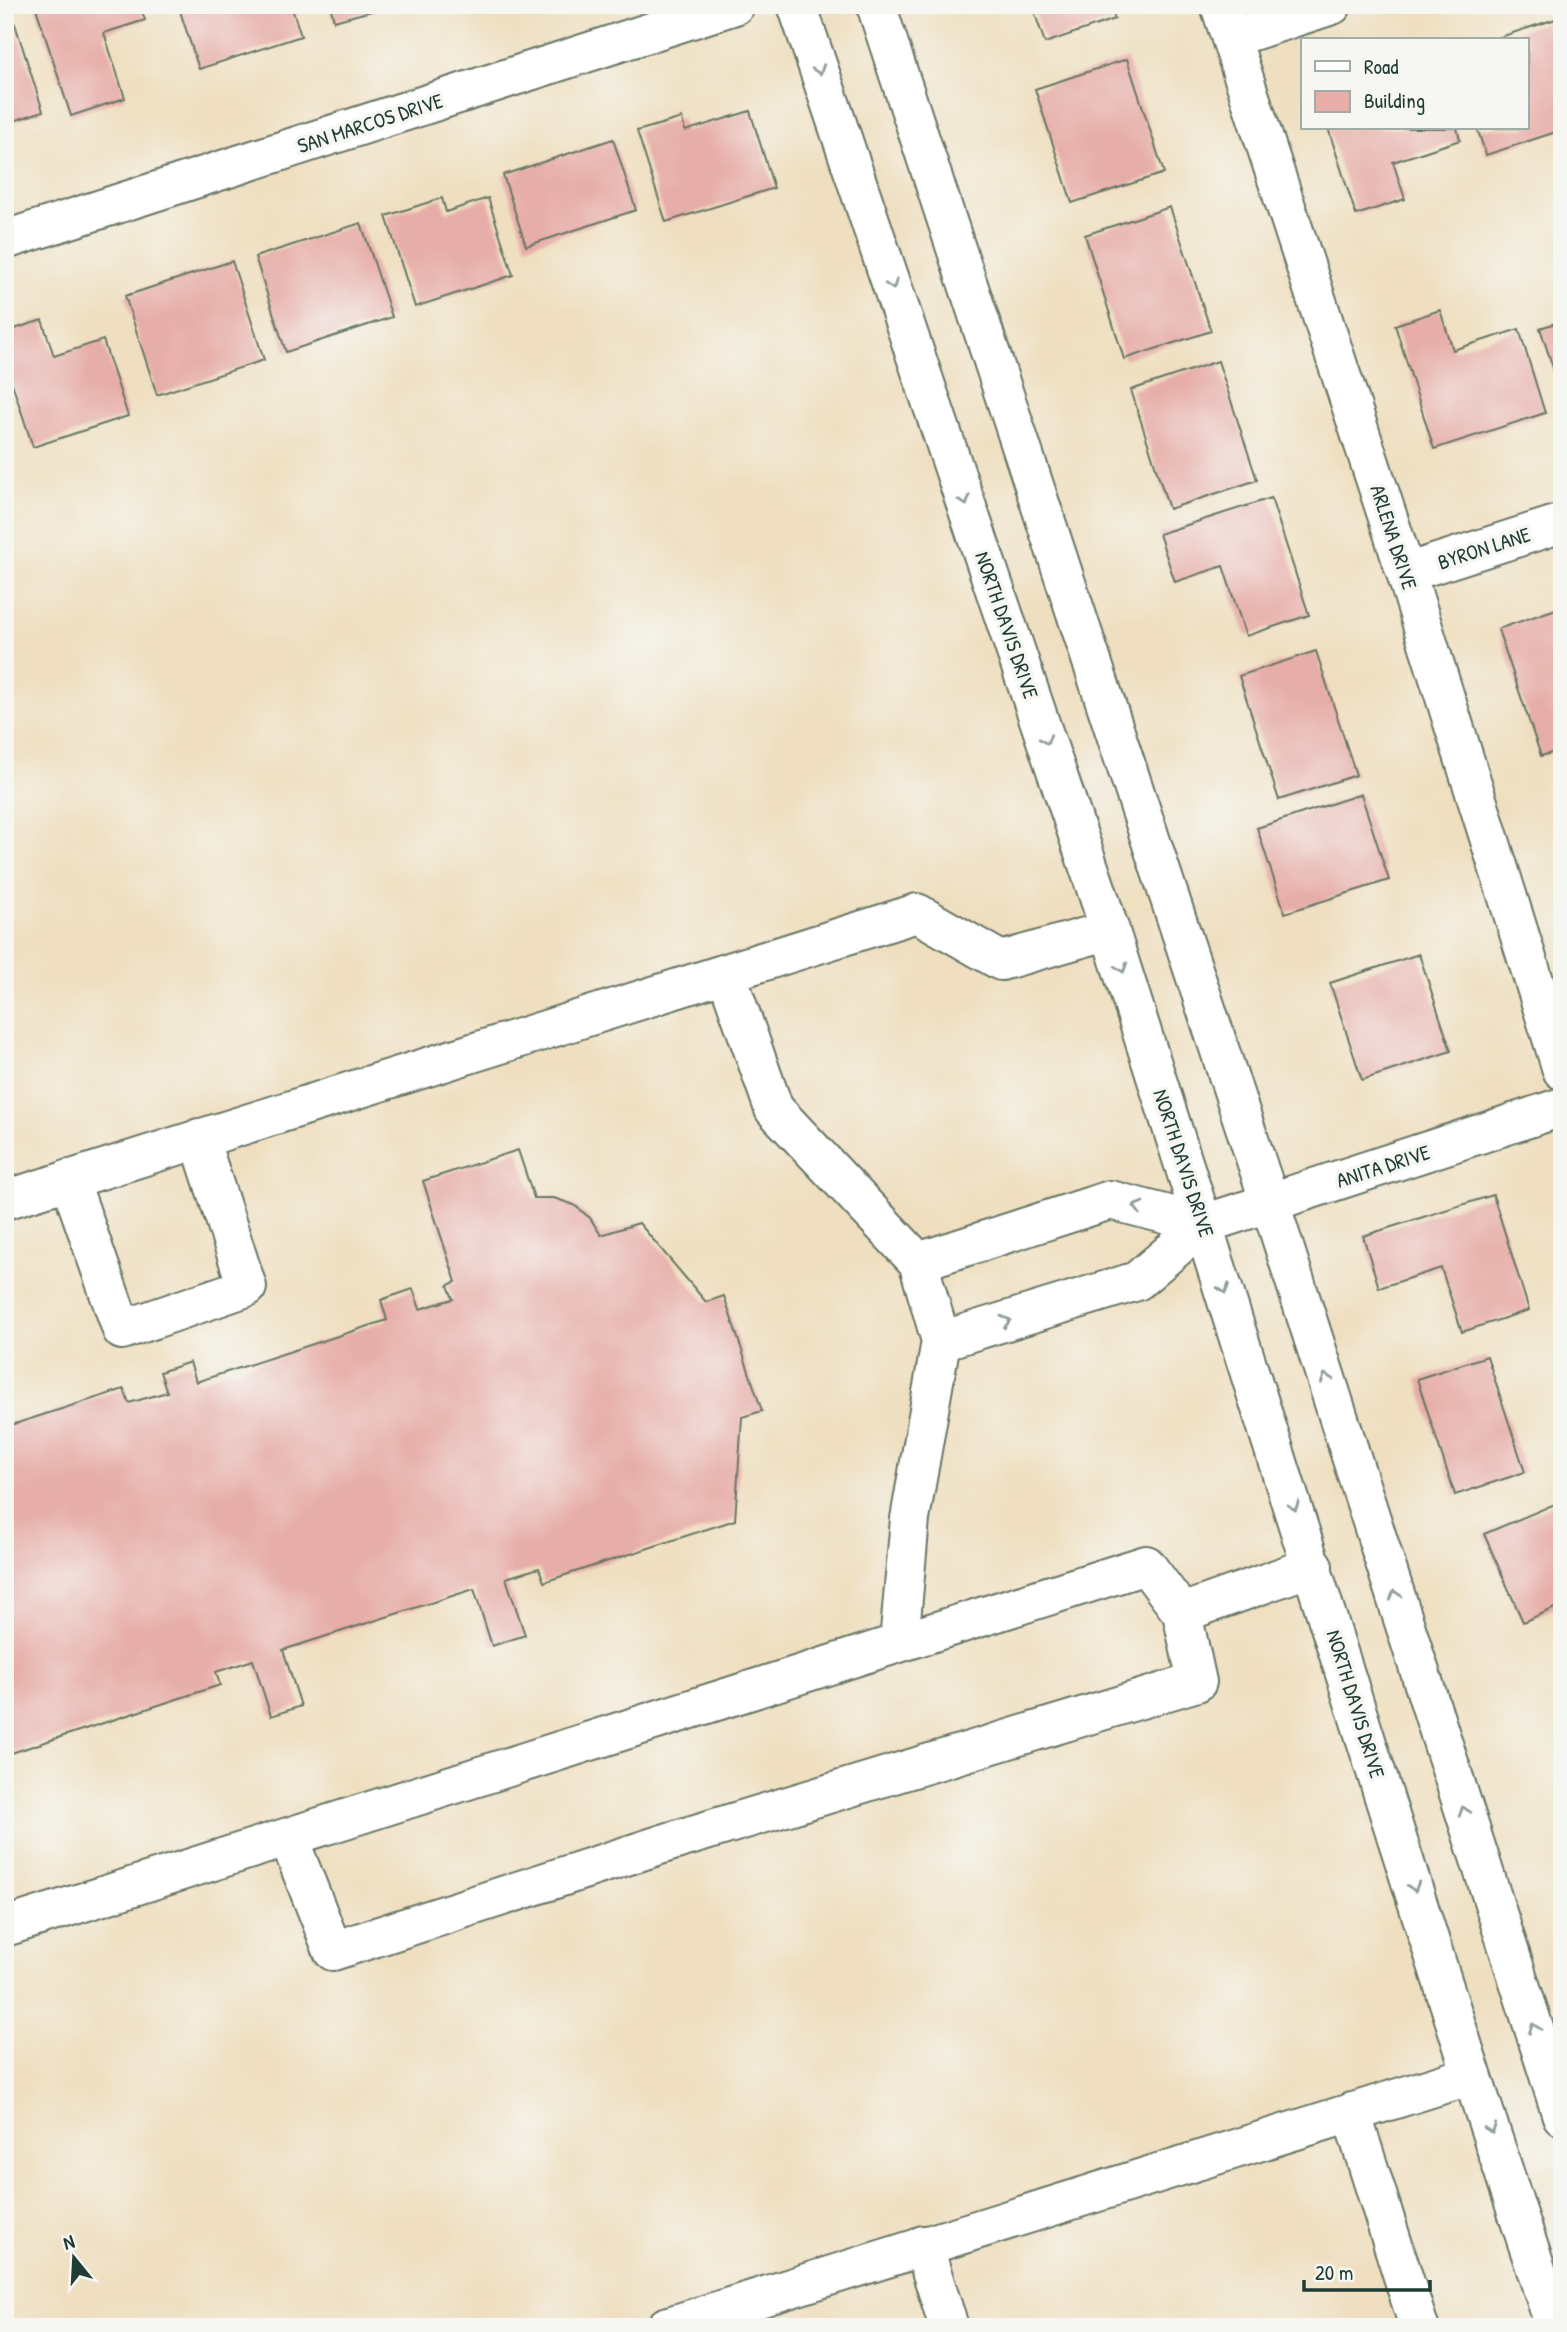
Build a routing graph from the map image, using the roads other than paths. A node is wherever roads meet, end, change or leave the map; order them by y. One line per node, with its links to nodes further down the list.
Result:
1 (735, 5): 6 (street, SAN MARCOS DRIVE)
2 (797, 5): 9 (street, NORTH DAVIS DRIVE, one-way to 9)
3 (876, 5): 16 (street)
4 (1332, 5): 5 (street)
5 (1225, 22): 8 (street, ARLENA DRIVE)
6 (5, 240)
7 (1562, 523): 8 (street, BYRON LANE)
8 (1406, 573): 11 (street, ARLENA DRIVE)
9 (1110, 930): 10 (street); 17 (street, NORTH DAVIS DRIVE, one-way to 17)
10 (726, 973): 13 (street); 18 (street)
11 (1562, 1070)
12 (1562, 1107): 16 (street, ANITA DRIVE)
13 (200, 1138): 14 (street); 14 (street)
14 (69, 1179): 15 (street)
15 (5, 1200)
16 (1270, 1203): 17 (street, ANITA DRIVE); 27 (street, one-way to 16)
17 (1204, 1224): 18 (street, one-way to 18); 19 (street, one-way to 17); 20 (street, NORTH DAVIS DRIVE, one-way to 20)
18 (918, 1262): 19 (street)
19 (941, 1341): 22 (street)
20 (1313, 1566): 21 (street); 25 (street, NORTH DAVIS DRIVE, one-way to 25)
21 (1182, 1613): 22 (street); 23 (street)
22 (899, 1643): 23 (street)
23 (289, 1839): 24 (street)
24 (5, 1927)
25 (1472, 2075): 26 (street); 29 (street, NORTH DAVIS DRIVE, one-way to 29)
26 (1351, 2112): 28 (street); 32 (street)
27 (1562, 2116)
28 (923, 2245): 30 (street); 31 (street)
29 (1555, 2312)
30 (666, 2327)
31 (949, 2327)
32 (1419, 2327)

